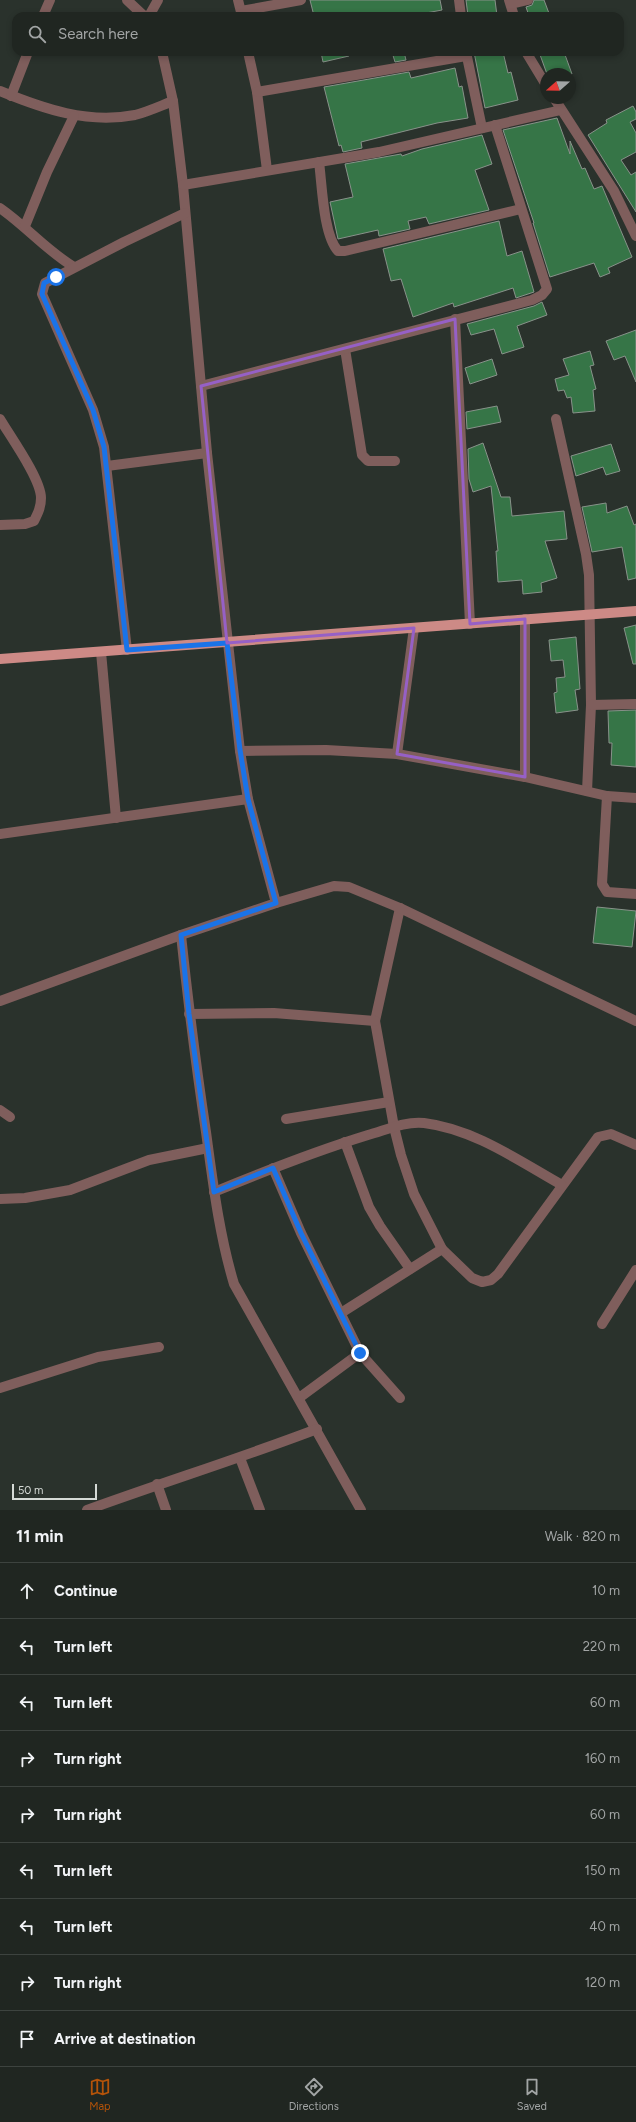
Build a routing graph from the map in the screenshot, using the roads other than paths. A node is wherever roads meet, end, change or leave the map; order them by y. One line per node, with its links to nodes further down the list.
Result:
1 (50, 0): 9 (street)
2 (127, 0): 10 (street)
3 (158, 0): 11 (street)
4 (238, 0): 12 (street)
5 (301, 0): 13 (street)
6 (459, 0): 14 (street)
7 (528, 0): 8 (street)
8 (510, 2): 15 (street)
9 (45, 12)
10 (140, 12)
11 (151, 12)
12 (241, 12)
13 (246, 12)
14 (460, 12)
15 (513, 12)
16 (26, 56): 25 (street)
17 (163, 56): 26 (street)
18 (249, 56): 24 (street)
19 (455, 56): 24 (street)
20 (466, 56): 31 (street)
21 (528, 56): 22 (street)
22 (540, 75)
23 (0, 91): 25 (street)
24 (257, 92): 33 (street)
25 (11, 96): 29 (street)
26 (172, 101): 29 (street); 34 (street)
27 (558, 104): 28 (street)
28 (561, 110): 30 (street); 39 (street)
29 (74, 116): 38 (street)
30 (495, 125): 31 (street); 36 (street)
31 (482, 128): 32 (street)
32 (319, 162): 33 (street); 36 (street)
33 (267, 170): 34 (street)
34 (183, 185): 37 (street)
35 (0, 208): 38 (street)
36 (521, 209): 41 (street)
37 (185, 213): 40 (street); 43 (street)
38 (25, 226): 40 (street)
39 (636, 236)
40 (74, 267): 48 (street)
41 (455, 319): 42 (street); 53 (street)
42 (345, 349): 43 (street); 47 (street)
43 (201, 386): 46 (street)
44 (0, 419): 49 (street)
45 (556, 420): 51 (street)
46 (207, 453): 48 (street); 55 (street)
47 (395, 461)
48 (107, 466): 56 (street)
49 (0, 525)
50 (636, 611): 51 (main road)
51 (589, 614): 52 (main road); 60 (street)
52 (525, 619): 53 (main road); 63 (street)
53 (470, 624): 54 (main road)
54 (414, 628): 55 (main road); 62 (street)
55 (227, 643): 56 (main road); 61 (street)
56 (127, 650): 57 (main road)
57 (101, 652): 58 (main road); 68 (street)
58 (0, 659)
59 (636, 704): 60 (street)
60 (591, 705): 64 (street)
61 (240, 750): 62 (street); 67 (street)
62 (397, 754): 63 (street)
63 (525, 777): 64 (street)
64 (587, 791): 65 (street)
65 (606, 796): 66 (street); 70 (street)
66 (636, 798)
67 (248, 799): 68 (street); 71 (street)
68 (116, 818): 69 (street)
69 (0, 834)
70 (636, 894)
71 (276, 903): 72 (street); 73 (street)
72 (400, 908): 76 (street); 77 (street)
73 (181, 935): 74 (street); 75 (street)
74 (0, 1001)
75 (189, 1014): 76 (street); 85 (street)
76 (375, 1021): 78 (street)
77 (636, 1021)
78 (389, 1102): 81 (street); 82 (street)
79 (0, 1110): 80 (street)
80 (10, 1117)
81 (286, 1119)
82 (394, 1127): 83 (street); 87 (street); 90 (street)
83 (345, 1142): 86 (street); 91 (street)
84 (636, 1145): 87 (street)
85 (208, 1148): 88 (street); 89 (street)
86 (273, 1168): 88 (street); 93 (street)
87 (562, 1185): 90 (street)
88 (214, 1192): 98 (street)
89 (0, 1199)
90 (442, 1249): 91 (street)
91 (410, 1269): 93 (street)
92 (636, 1270): 94 (street)
93 (341, 1313): 96 (street)
94 (602, 1324)
95 (159, 1347): 97 (street)
96 (360, 1353): 98 (street); 99 (street)
97 (0, 1388)
98 (299, 1398): 100 (street)
99 (400, 1398)
100 (317, 1429): 101 (street); 106 (street)
101 (240, 1458): 102 (street); 105 (street)
102 (157, 1484): 103 (street); 104 (street)
103 (87, 1510)
104 (166, 1510)
105 (260, 1510)
106 (361, 1510)

